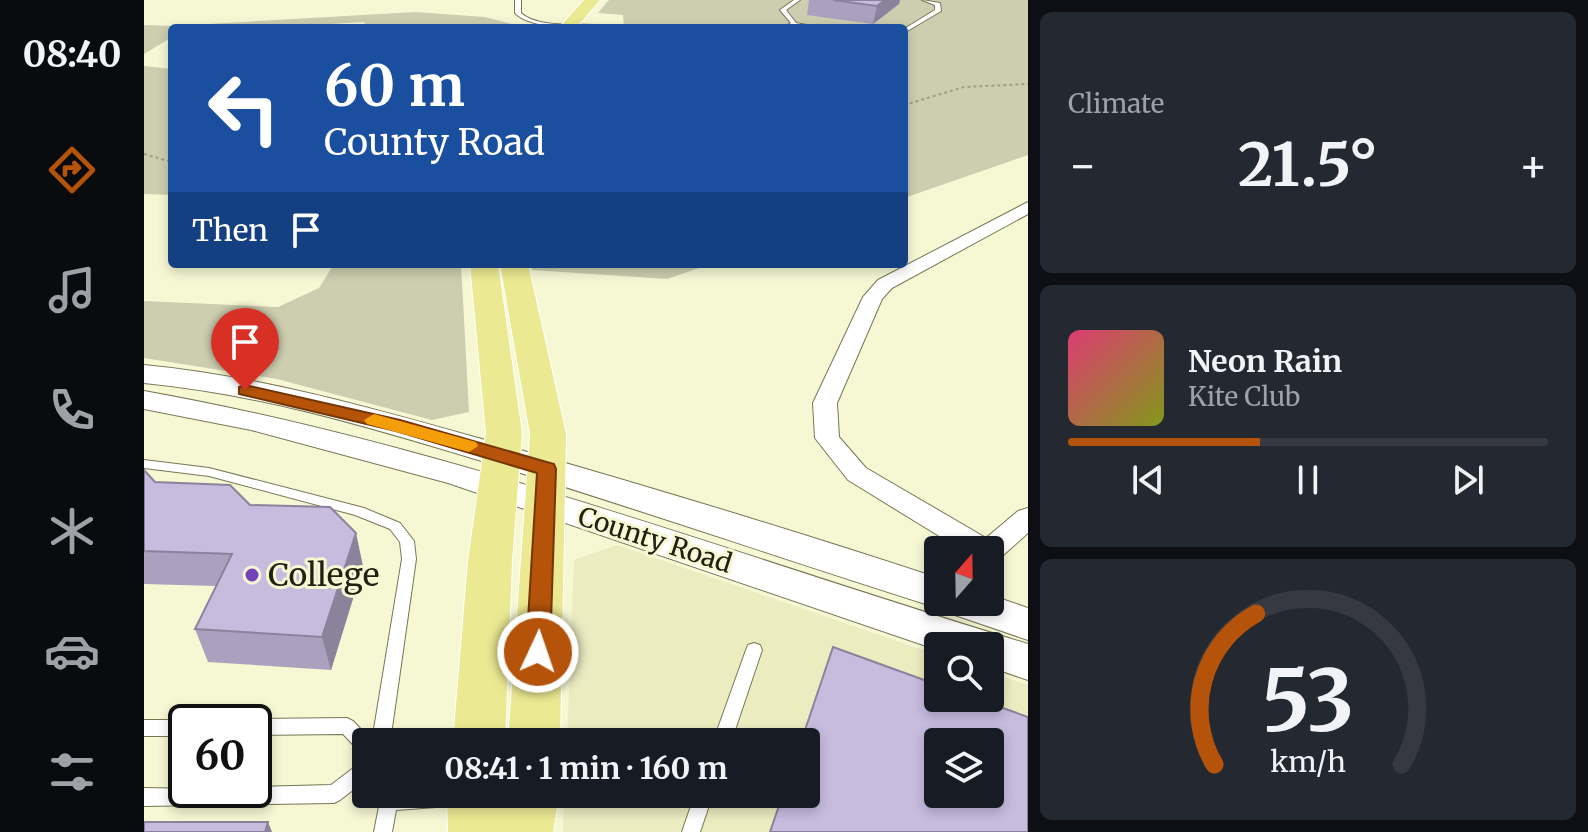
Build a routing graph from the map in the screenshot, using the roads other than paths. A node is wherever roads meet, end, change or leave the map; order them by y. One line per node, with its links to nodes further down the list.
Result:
1 (518, 0): 5 (lane)
2 (592, 0): 6 (main road)
3 (797, 0): 7 (lane)
4 (925, 0): 8 (lane)
5 (553, 24)
6 (571, 24)
7 (794, 24)
8 (908, 29)
9 (1028, 207): 18 (street)
10 (484, 268): 15 (main road)
11 (515, 268): 16 (main road)
12 (144, 374): 15 (main road, County Road)
13 (144, 400): 15 (main road, County Road)
14 (144, 464): 29 (lane)
15 (500, 472): 16 (main road, County Road); 30 (main road)
16 (546, 486): 20 (main road, County Road); 21 (main road, County Road); 31 (main road)
17 (1028, 518): 19 (street)
18 (961, 536)
19 (1004, 539)
20 (924, 589)
21 (963, 618): 22 (main road, County Road)
22 (1028, 624)
23 (754, 650): 32 (lane)
24 (1004, 654): 25 (main road)
25 (1028, 662)
26 (272, 727): 33 (lane)
27 (144, 728): 28 (lane)
28 (168, 728)
29 (383, 728)
30 (480, 728)
31 (535, 728)
32 (727, 728)
33 (352, 731)
34 (352, 780): 35 (lane)
35 (144, 797)
36 (386, 808): 38 (lane)
37 (699, 808): 39 (lane)
38 (383, 832)
39 (691, 832)

